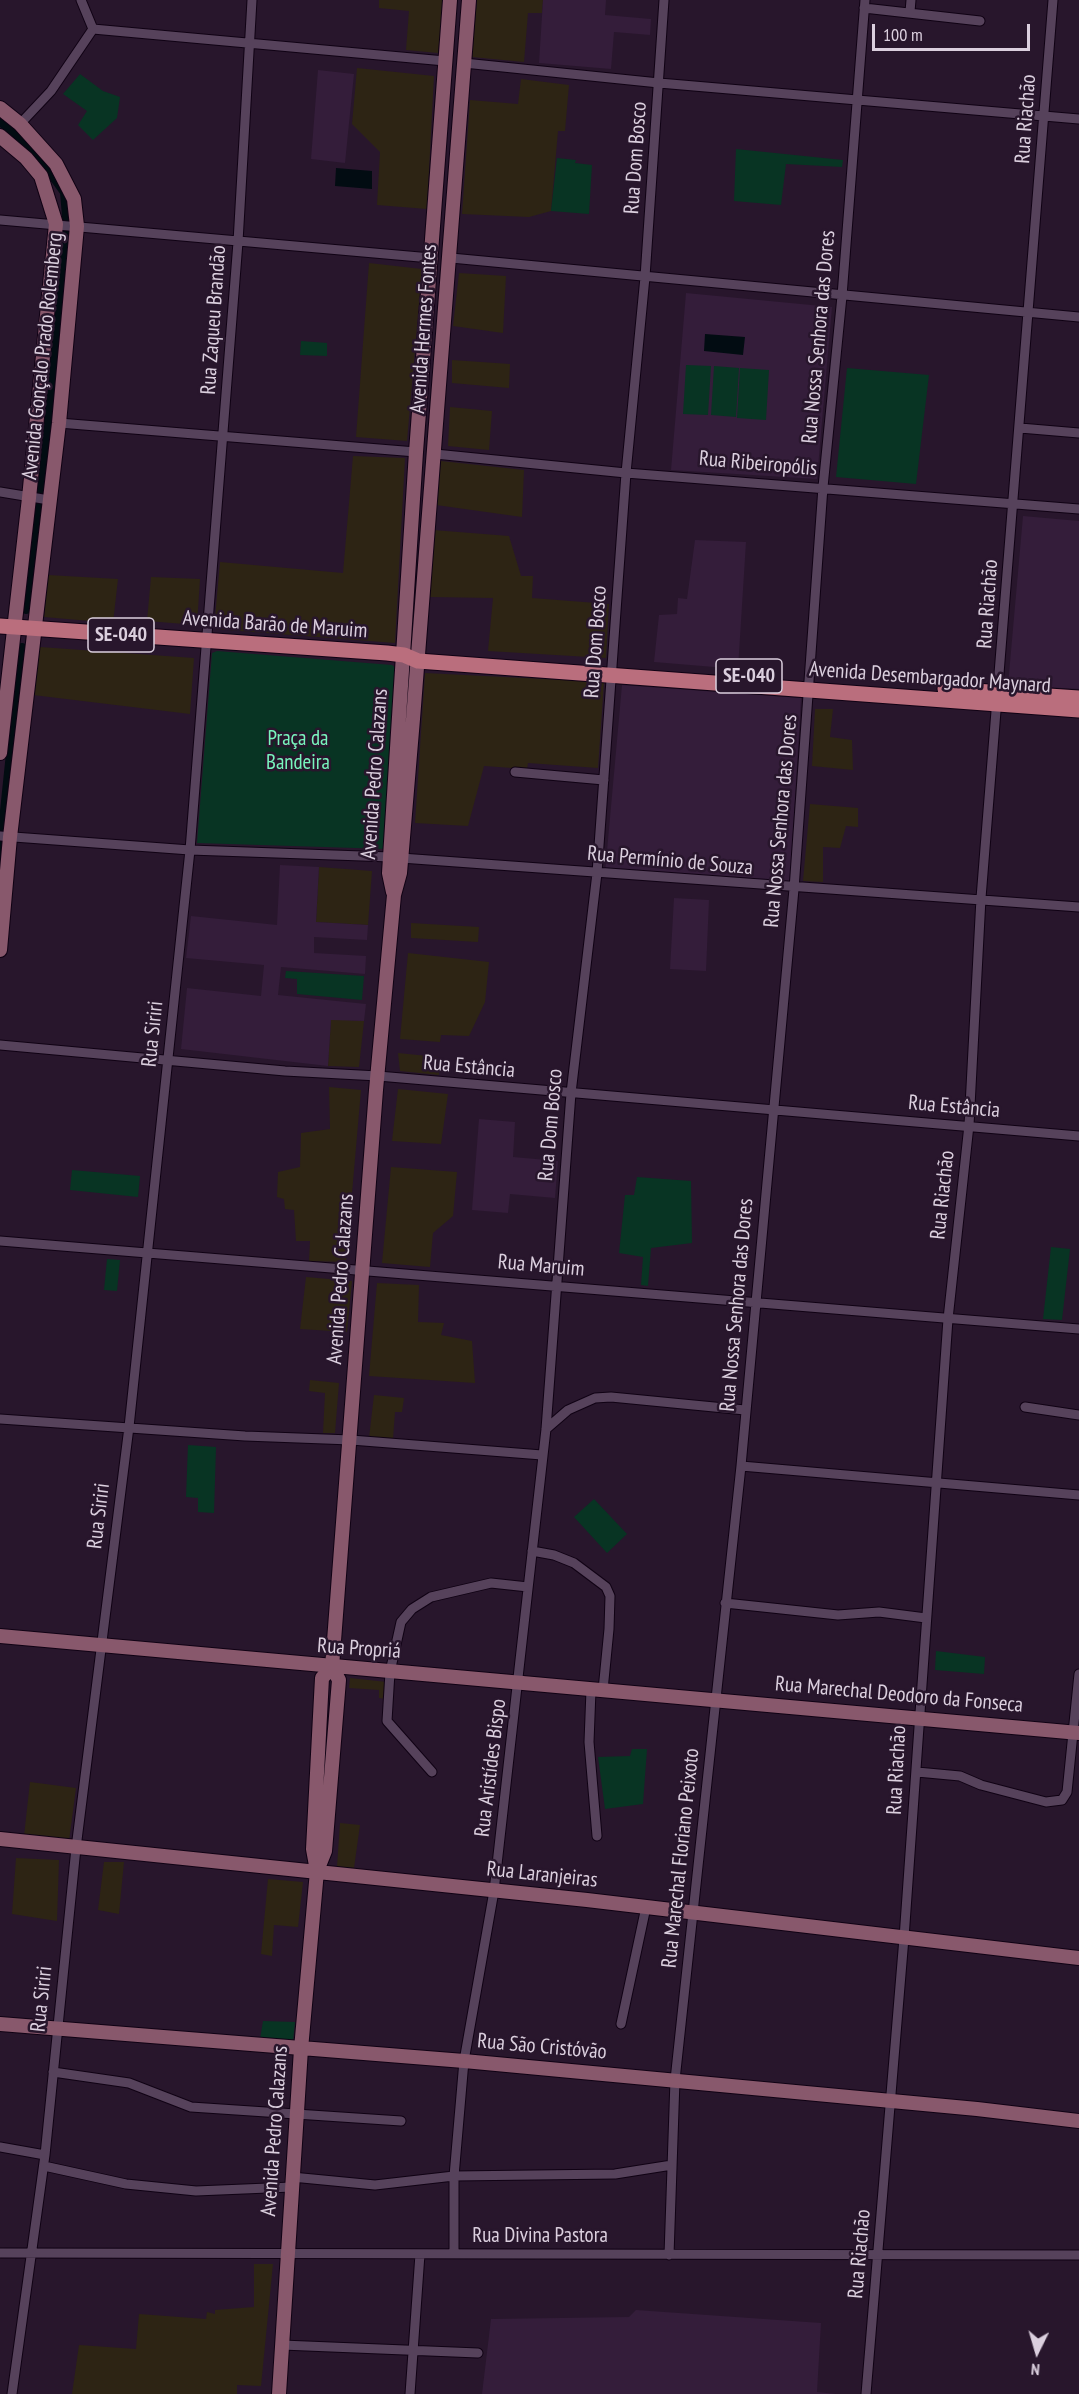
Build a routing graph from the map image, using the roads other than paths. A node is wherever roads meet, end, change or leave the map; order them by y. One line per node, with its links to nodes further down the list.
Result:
1 (81, 0): 11 (street)
2 (252, 0): 12 (street, Rua Zaqueu Brandão)
3 (450, 0): 13 (main road, Avenida Hermes Fontes)
4 (469, 0): 14 (main road, Avenida Hermes Fontes)
5 (664, 0): 15 (street, Rua Dom Bosco)
6 (911, 0): 9 (street)
7 (1053, 0): 18 (street, Rua Riachão)
8 (865, 4): 9 (street); 16 (street, Rua Nossa Senhora das Dores)
9 (910, 12): 10 (street)
10 (980, 21)
11 (93, 29): 12 (street); 20 (street)
12 (249, 43): 13 (street); 25 (street, Rua Zaqueu Brandão)
13 (445, 61): 26 (main road, Avenida Hermes Fontes)
14 (464, 63): 15 (street); 27 (main road, Avenida Hermes Fontes)
15 (659, 83): 16 (street); 28 (street, Rua Dom Bosco)
16 (856, 99): 18 (street); 29 (street, Rua Nossa Senhora das Dores)
17 (0, 108): 20 (main road, Avenida Gonçalo Prado Rolemberg)
18 (1045, 115): 19 (street); 30 (street, Rua Riachão)
19 (1079, 119)
20 (20, 124): 24 (main road, Avenida Gonçalo Prado Rolemberg)
21 (0, 136): 23 (main road, Avenida Gonçalo Prado Rolemberg)
22 (0, 220): 23 (street)
23 (59, 224): 24 (street); 41 (main road, Avenida Gonçalo Prado Rolemberg)
24 (75, 226): 25 (street); 32 (main road, Avenida Gonçalo Prado Rolemberg)
25 (238, 242): 26 (street); 35 (street, Rua Zaqueu Brandão)
26 (431, 258): 36 (main road, Avenida Hermes Fontes)
27 (451, 258): 28 (street); 37 (main road, Avenida Hermes Fontes)
28 (645, 277): 29 (street); 38 (street, Rua Dom Bosco)
29 (842, 296): 30 (street); 39 (street, Rua Nossa Senhora das Dores)
30 (1028, 311): 31 (street); 33 (street, Rua Riachão)
31 (1079, 317)
32 (59, 423): 35 (street); 41 (main road, Avenida Gonçalo Prado Rolemberg)
33 (1020, 428): 34 (street); 42 (street, Rua Riachão)
34 (1079, 433)
35 (224, 437): 36 (street); 46 (street, Rua Zaqueu Brandão)
36 (416, 453): 47 (main road, Avenida Hermes Fontes)
37 (435, 454): 38 (street, Rua Ribeiropólis); 47 (main road, Avenida Hermes Fontes)
38 (626, 473): 39 (street, Rua Ribeiropólis); 48 (street, Rua Dom Bosco)
39 (824, 488): 42 (street, Rua Ribeiropólis); 49 (street, Rua Nossa Senhora das Dores)
40 (0, 492): 41 (street)
41 (39, 499): 44 (main road, Avenida Gonçalo Prado Rolemberg); 45 (main road, Avenida Gonçalo Prado Rolemberg)
42 (1013, 502): 43 (street, Rua Ribeiropólis); 50 (street, Rua Riachão)
43 (1079, 509)
44 (10, 629): 45 (main road, Avenida Barão de Maruim); 53 (main road, Avenida Gonçalo Prado Rolemberg)
45 (36, 632): 46 (main road, Avenida Barão de Maruim / SE-040); 56 (main road, Avenida Gonçalo Prado Rolemberg)
46 (205, 641): 47 (main road, Avenida Barão de Maruim / SE-040); 57 (street, Rua Siriri)
47 (414, 655): 48 (main road, Avenida Desembargador Maynard / SE-040); 58 (main road, Avenida Pedro Calazans)
48 (612, 671): 49 (main road, Avenida Desembargador Maynard / SE-040); 55 (street, Rua Dom Bosco)
49 (810, 685): 50 (main road, Avenida Desembargador Maynard / SE-040); 60 (street, Rua Nossa Senhora das Dores)
50 (999, 698): 51 (main road, Avenida Desembargador Maynard / SE-040); 52 (main road, Avenida Desembargador Maynard / SE-040); 61 (street, Rua Riachão)
51 (1079, 699)
52 (1079, 710)
53 (0, 753)
54 (515, 772): 55 (street)
55 (604, 780): 59 (street, Rua Dom Bosco)
56 (5, 837): 57 (street, Rua Permínio de Souza); 63 (main road, Avenida Gonçalo Prado Rolemberg)
57 (190, 850): 58 (street, Rua Permínio de Souza); 65 (street, Rua Siriri)
58 (396, 857): 59 (street, Rua Permínio de Souza); 66 (main road, Avenida Pedro Calazans)
59 (597, 873): 60 (street, Rua Permínio de Souza); 67 (street, Rua Dom Bosco)
60 (794, 889): 61 (street, Rua Permínio de Souza); 68 (street, Rua Nossa Senhora das Dores)
61 (981, 898): 62 (street, Rua Permínio de Souza); 69 (street, Rua Riachão)
62 (1079, 907)
63 (0, 950)
64 (0, 1045): 65 (street, Rua Estância)
65 (168, 1061): 66 (street, Rua Estância); 72 (street, Rua Siriri)
66 (378, 1076): 67 (street, Rua Estância); 73 (main road, Avenida Pedro Calazans)
67 (571, 1093): 68 (street, Rua Estância); 74 (street, Rua Dom Bosco)
68 (772, 1110): 69 (street, Rua Estância); 75 (street, Rua Nossa Senhora das Dores)
69 (969, 1125): 70 (street, Rua Estância); 76 (street, Rua Riachão)
70 (1079, 1136)
71 (0, 1241): 72 (street, Rua Maruim)
72 (146, 1254): 73 (street, Rua Maruim); 82 (street, Rua Siriri)
73 (363, 1269): 74 (street, Rua Maruim); 84 (main road, Avenida Pedro Calazans)
74 (555, 1286): 75 (street, Rua Maruim); 83 (street, Rua Aristídes Bispo)
75 (755, 1301): 76 (street, Rua Maruim); 79 (street, Rua Nossa Senhora das Dores)
76 (948, 1319): 77 (street, Rua Maruim); 87 (street, Rua Riachão)
77 (1079, 1329)
78 (1025, 1407): 80 (street)
79 (745, 1410): 83 (street); 86 (street, Rua Nossa Senhora das Dores)
80 (1079, 1415)
81 (0, 1419): 82 (street)
82 (129, 1427): 84 (street); 94 (street, Rua Siriri)
83 (546, 1429): 85 (street, Rua Aristídes Bispo)
84 (351, 1440): 85 (street); 95 (main road, Avenida Pedro Calazans)
85 (542, 1455): 89 (street, Rua Aristídes Bispo)
86 (741, 1466): 87 (street); 91 (street, Rua Marechal Floriano Peixoto)
87 (938, 1483): 88 (street); 92 (street, Rua Riachão)
88 (1079, 1496)
89 (532, 1551): 90 (street, Rua Aristídes Bispo); 99 (street)
90 (528, 1587): 96 (street); 98 (street, Rua Aristídes Bispo)
91 (725, 1603): 92 (street); 100 (street, Rua Marechal Floriano Peixoto)
92 (927, 1618): 101 (street, Rua Riachão)
93 (0, 1636): 94 (main road, Rua Propriá)
94 (100, 1647): 95 (main road, Rua Propriá); 107 (street, Rua Siriri)
95 (332, 1667): 96 (main road, Rua Propriá); 108 (main road, Avenida Pedro Calazans)
96 (390, 1672): 98 (main road, Rua Propriá); 103 (street)
97 (1079, 1674): 102 (street)
98 (519, 1682): 99 (main road, Rua Propriá); 109 (street, Rua Aristídes Bispo)
99 (597, 1690): 100 (main road, Rua Propriá); 105 (street)
100 (715, 1699): 101 (main road, Rua Marechal Deodoro da Fonseca); 111 (street, Rua Marechal Floriano Peixoto)
101 (918, 1719): 102 (main road, Rua Marechal Deodoro da Fonseca); 104 (street, Rua Riachão)
102 (1076, 1733): 104 (street)
103 (432, 1772)
104 (916, 1772): 112 (street, Rua Riachão)
105 (597, 1836)
106 (0, 1839): 107 (main road, Rua Laranjeiras)
107 (76, 1848): 108 (main road, Rua Laranjeiras); 116 (street, Rua Siriri)
108 (317, 1871): 109 (main road, Rua Laranjeiras); 117 (main road, Avenida Pedro Calazans)
109 (494, 1892): 110 (main road, Rua Laranjeiras); 118 (street, Rua Aristídes Bispo)
110 (646, 1907): 111 (main road, Rua Laranjeiras); 115 (street)
111 (693, 1913): 112 (main road, Rua Laranjeiras); 120 (street, Rua Marechal Floriano Peixoto)
112 (904, 1938): 113 (main road, Rua Laranjeiras); 121 (street, Rua Riachão)
113 (1079, 1958)
114 (0, 2024): 116 (main road, Rua São Cristóvão)
115 (621, 2024)
116 (56, 2029): 117 (main road, Rua São Cristóvão); 119 (street, Rua Siriri)
117 (301, 2049): 118 (main road, Rua São Cristóvão); 122 (main road, Avenida Pedro Calazans)
118 (464, 2061): 120 (main road, Rua São Cristóvão); 129 (street, Rua Aristídes Bispo)
119 (53, 2072): 122 (street); 126 (street, Rua Siriri)
120 (675, 2080): 121 (main road, Rua São Cristóvão); 127 (street, Rua Marechal Floriano Peixoto)
121 (891, 2100): 124 (main road, Rua São Cristóvão); 137 (street, Rua Riachão)
122 (297, 2112): 123 (street); 130 (main road, Avenida Pedro Calazans)
123 (401, 2121)
124 (1079, 2121)
125 (0, 2147): 126 (street)
126 (45, 2155): 128 (street, Rua Siriri)
127 (672, 2165): 129 (street); 136 (street, Rua Marechal Floriano Peixoto)
128 (44, 2166): 130 (street); 132 (street, Rua Siriri)
129 (454, 2176): 130 (street); 133 (street, Rua Aristídes Bispo)
130 (292, 2182): 135 (main road, Avenida Pedro Calazans)
131 (0, 2253): 132 (street, Rua Divina Pastora)
132 (32, 2253): 135 (street, Rua Divina Pastora); 142 (street, Rua Siriri)
133 (454, 2253): 134 (street, Rua Divina Pastora); 136 (street, Rua Divina Pastora)
134 (420, 2254): 135 (street, Rua Divina Pastora); 140 (street)
135 (288, 2255): 139 (main road, Avenida Pedro Calazans)
136 (669, 2255): 137 (street, Rua Divina Pastora)
137 (878, 2255): 138 (street, Rua Divina Pastora); 145 (street, Rua Riachão)
138 (1079, 2255)
139 (282, 2345): 140 (street); 143 (main road, Avenida Pedro Calazans)
140 (413, 2350): 141 (street); 144 (street)
141 (478, 2353)
142 (12, 2394)
143 (279, 2394)
144 (410, 2394)
145 (866, 2394)

